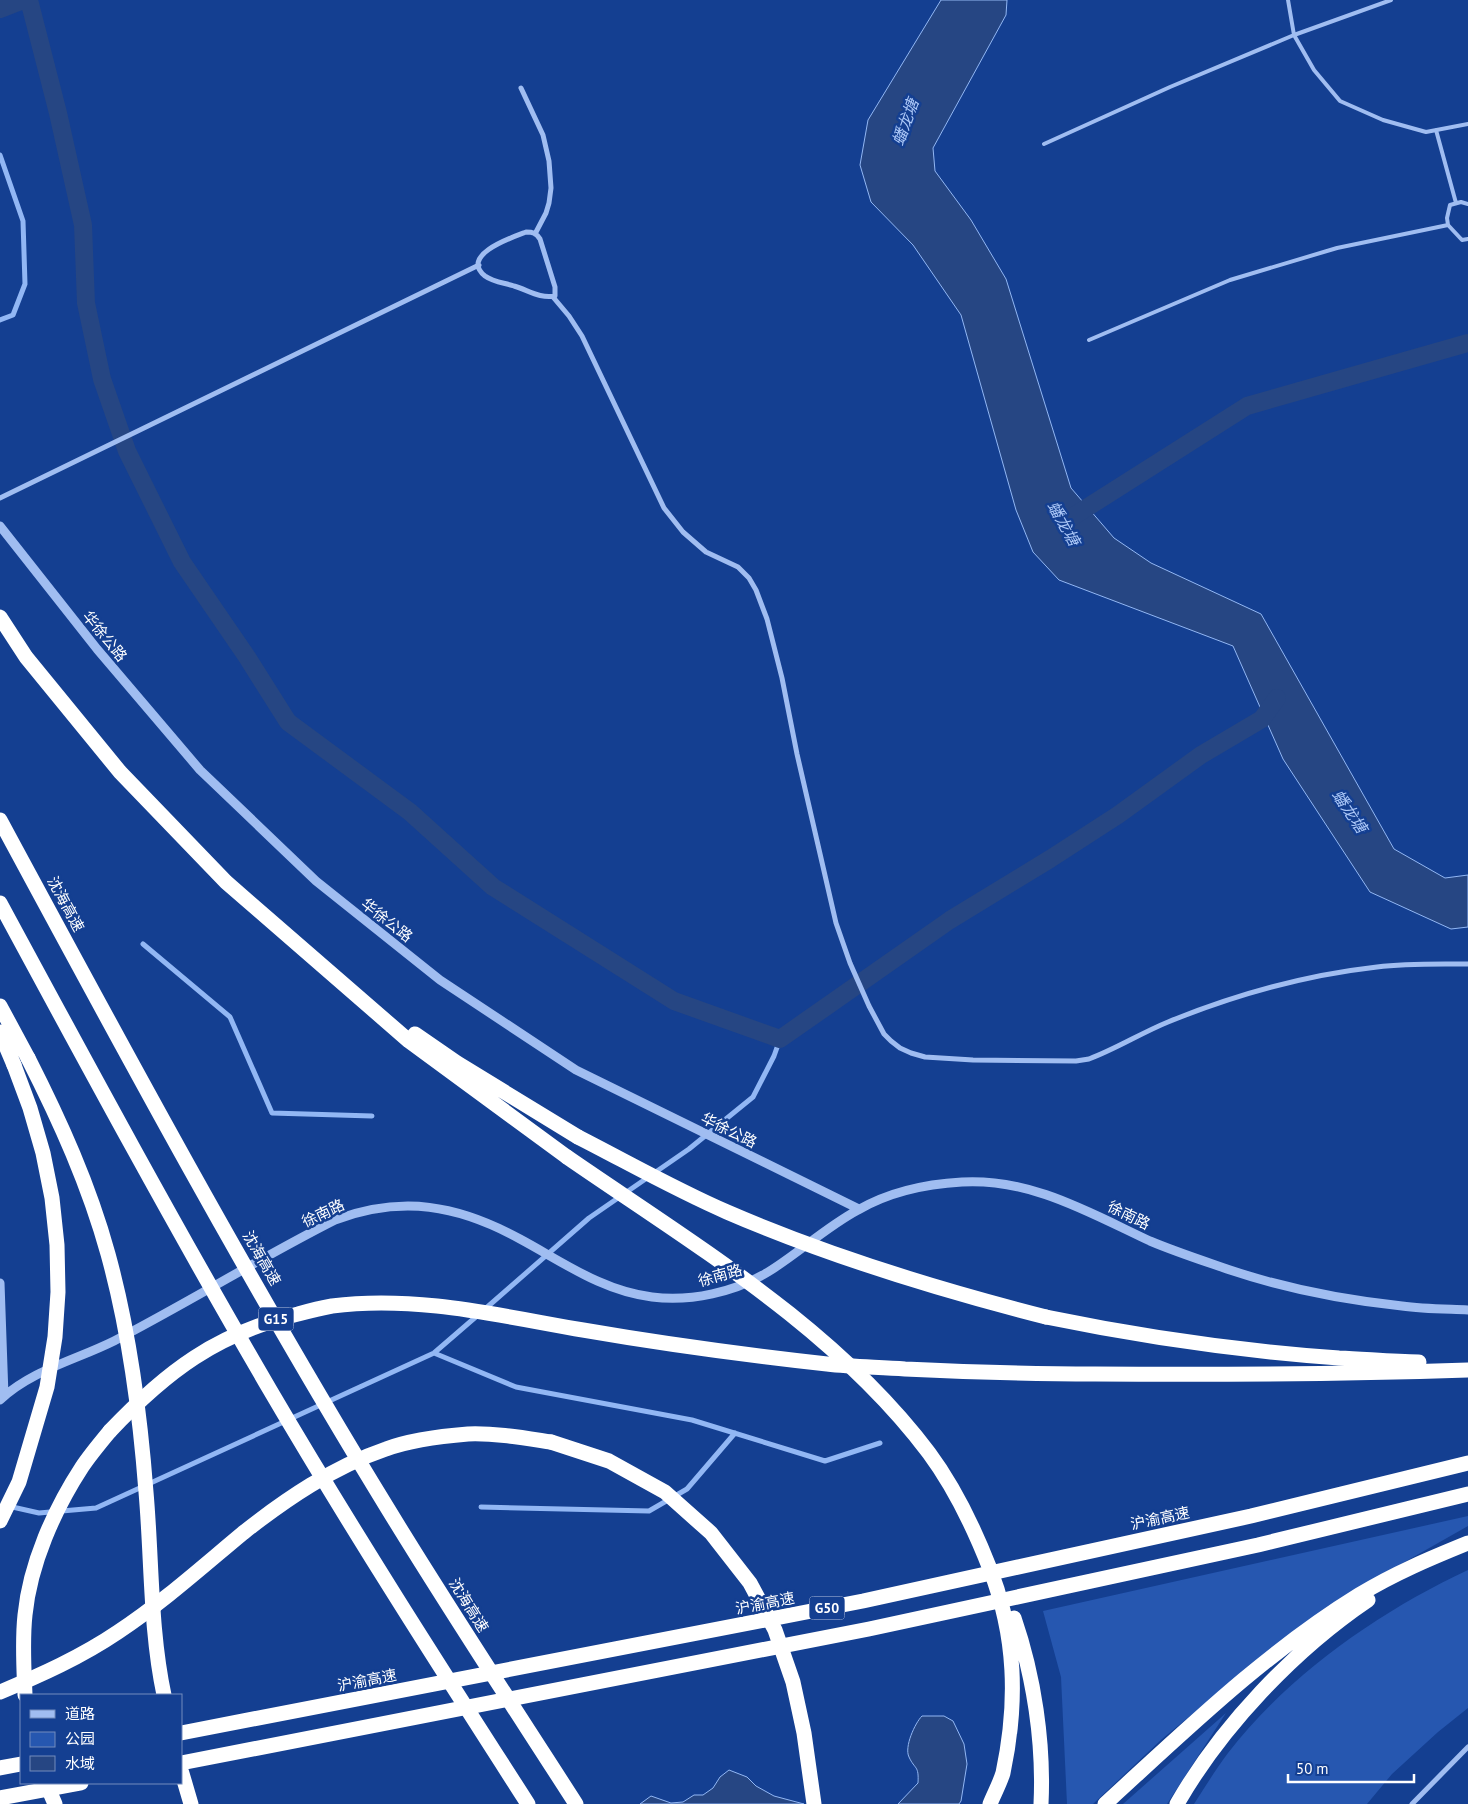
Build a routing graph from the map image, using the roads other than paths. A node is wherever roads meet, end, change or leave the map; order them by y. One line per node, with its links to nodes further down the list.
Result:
1 (1288, 0): 3 (lane)
2 (1391, 0): 3 (lane)
3 (1294, 35): 6 (lane); 7 (lane)
4 (521, 88): 11 (street)
5 (1468, 124): 6 (lane)
6 (1436, 130): 8 (lane)
7 (1044, 144)
8 (1456, 203): 9 (lane); 10 (lane)
9 (1468, 204)
10 (1448, 225): 12 (lane); 15 (lane)
11 (535, 234): 13 (street); 14 (street)
12 (1468, 239)
13 (479, 265): 14 (street); 16 (street)
14 (552, 297): 21 (street)
15 (1089, 340)
16 (0, 498)
17 (0, 526): 25 (street, 华徐公路)
18 (0, 617): 22 (highway)
19 (0, 820): 52 (highway, 沈海高速 / G15, bridge)
20 (0, 903): 51 (highway, G15, bridge)
21 (1468, 964)
22 (334, 976): 28 (highway, bridge); 34 (highway, bridge)
23 (0, 1006): 39 (highway, bridge)
24 (0, 1032): 33 (highway, bridge)
25 (859, 1209): 27 (street, 徐南路); 30 (street, 徐南路)
26 (0, 1283): 30 (street)
27 (1468, 1310)
28 (1468, 1363)
29 (1468, 1370): 38 (highway, bridge)
30 (2, 1398)
31 (1468, 1463): 40 (highway, 沪渝高速 / G50)
32 (1468, 1494): 42 (highway, G50)
33 (0, 1521)
34 (976, 1532): 54 (highway, bridge); 55 (highway, bridge)
35 (1468, 1542): 36 (highway)
36 (1452, 1549): 56 (highway); 57 (highway)
37 (0, 1692): 53 (highway, bridge)
38 (25, 1694)
39 (164, 1694)
40 (182, 1733)
41 (1468, 1747): 58 (street)
42 (182, 1763)
43 (20, 1764): 44 (highway)
44 (0, 1768)
45 (182, 1773): 50 (highway)
46 (46, 1784): 49 (highway, bridge)
47 (75, 1784): 48 (highway)
48 (0, 1798)
49 (55, 1804)
50 (191, 1804)
51 (528, 1804)
52 (576, 1804)
53 (814, 1804)
54 (990, 1804)
55 (1041, 1804)
56 (1105, 1804)
57 (1178, 1804)
58 (1412, 1804)

